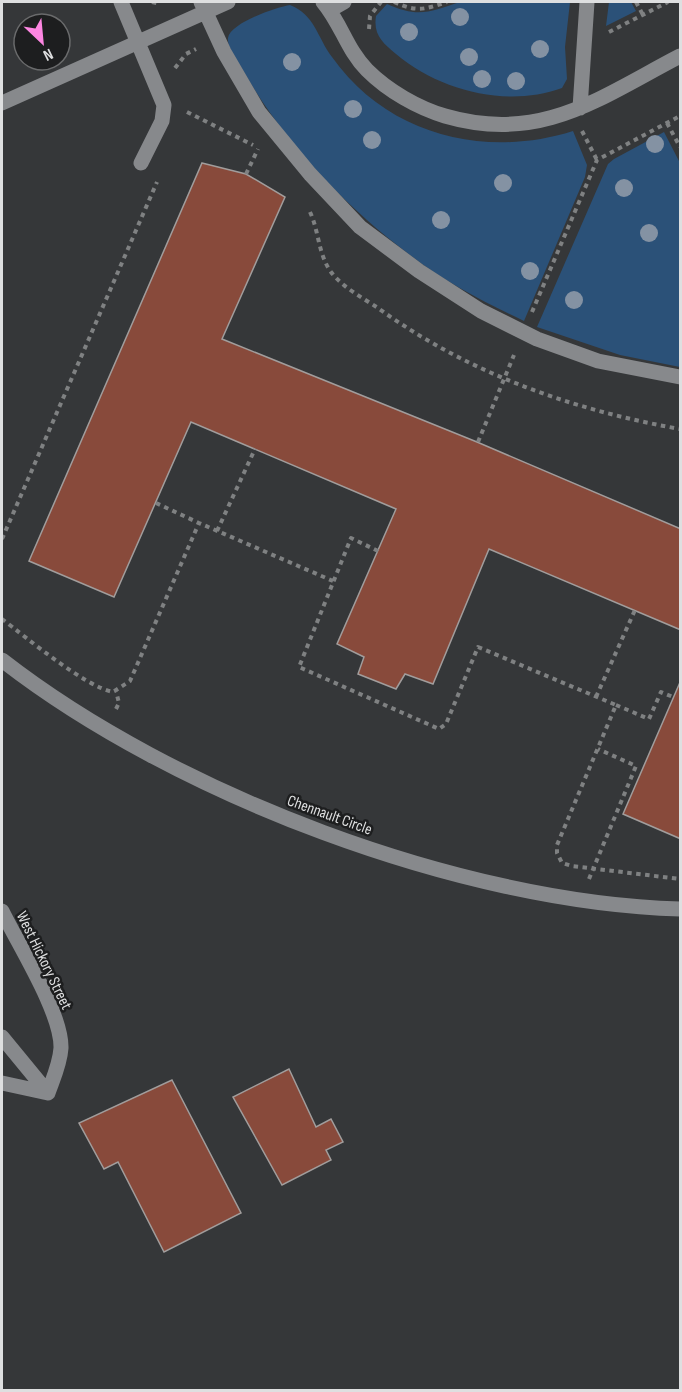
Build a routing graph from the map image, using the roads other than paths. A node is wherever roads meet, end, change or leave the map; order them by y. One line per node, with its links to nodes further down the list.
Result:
1 (121, 2): 7 (street)
2 (228, 2): 6 (street)
3 (345, 2): 5 (street)
4 (587, 2): 10 (street)
5 (326, 5): 10 (street)
6 (204, 7): 7 (street); 12 (street)
7 (139, 41): 9 (street); 11 (street)
8 (681, 56): 10 (street)
9 (2, 104)
10 (576, 110)
11 (141, 163)
12 (681, 377)
13 (2, 660): 14 (street, Chennault Circle)
14 (681, 909)
15 (2, 911): 18 (street, West Hickory Street)
16 (2, 1037): 18 (street)
17 (2, 1083): 18 (street)
18 (48, 1093)

